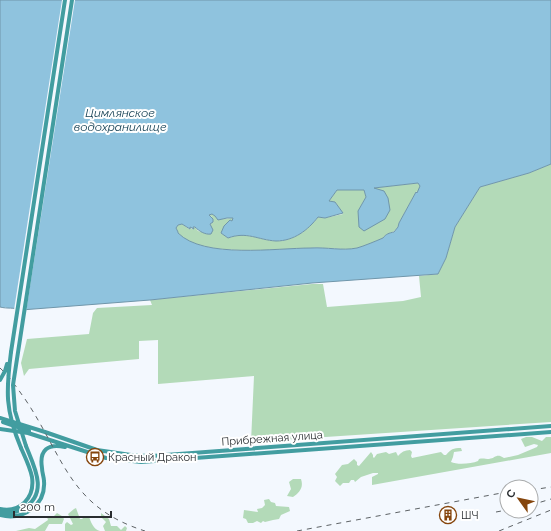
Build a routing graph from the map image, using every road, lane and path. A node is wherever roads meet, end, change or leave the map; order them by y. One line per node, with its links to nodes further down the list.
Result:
1 (65, 0): 3 (street)
2 (72, 0): 11 (street, bridge)
3 (11, 352): 4 (street, bridge); 10 (street, bridge)
4 (0, 380)
5 (0, 420): 6 (street, Прибрежная улица)
6 (551, 426)
7 (0, 429): 9 (street, Прибрежная улица)
8 (551, 432): 9 (street, Прибрежная улица)
9 (76, 448): 11 (street)
10 (0, 508)
11 (0, 514)

